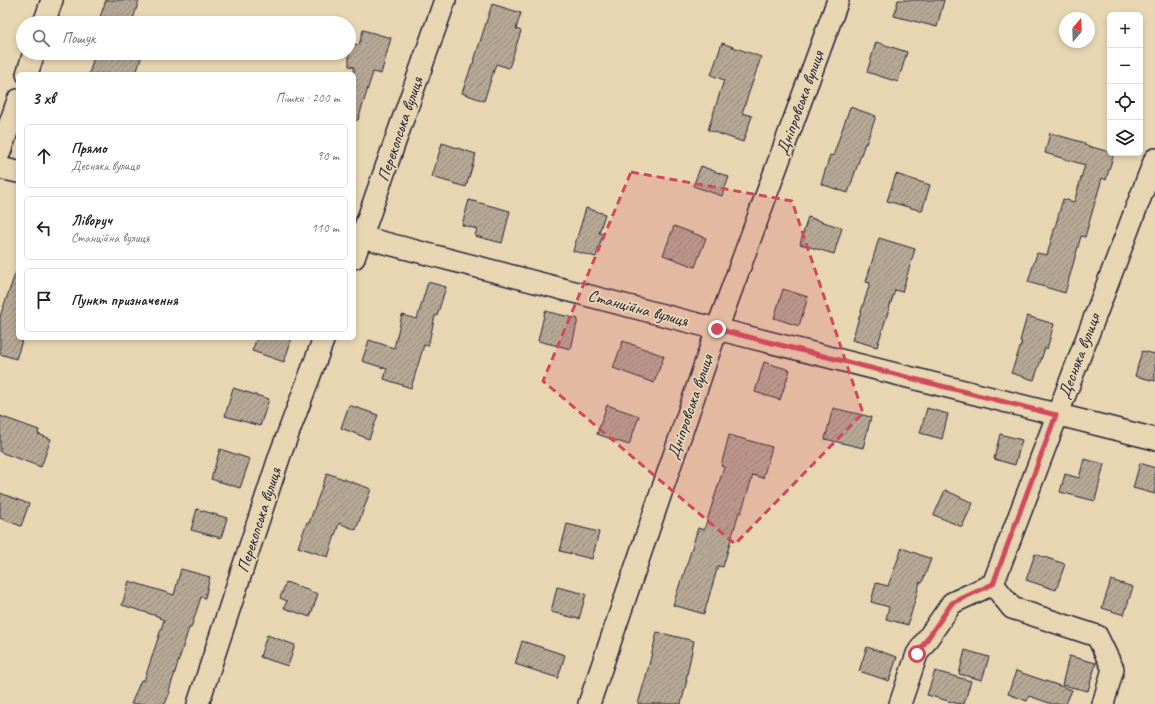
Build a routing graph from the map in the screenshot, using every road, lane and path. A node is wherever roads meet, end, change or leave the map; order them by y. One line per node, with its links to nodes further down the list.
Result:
1 (52, 0): 4 (street)
2 (445, 0): 12 (street, Перекопська вулиця)
3 (838, 0): 14 (street, Дніпровська вулиця)
4 (46, 16)
5 (32, 60): 6 (street)
6 (28, 72)
7 (16, 106): 8 (street)
8 (0, 152)
9 (1155, 159): 16 (street, Десняка вулиця)
10 (0, 168): 11 (street)
11 (16, 172)
12 (358, 236): 13 (street, Перекопська вулиця); 14 (street, Станційна вулиця)
13 (356, 247)
14 (717, 329): 16 (street, Станційна вулиця); 20 (street, Дніпровська вулиця)
15 (323, 340): 19 (street, Перекопська вулиця)
16 (1056, 415): 17 (street, Станційна вулиця); 18 (street, Десняка вулиця)
17 (1155, 439)
18 (993, 584): 21 (street); 22 (street)
19 (198, 704)
20 (589, 704)
21 (900, 704)
22 (1103, 704)

